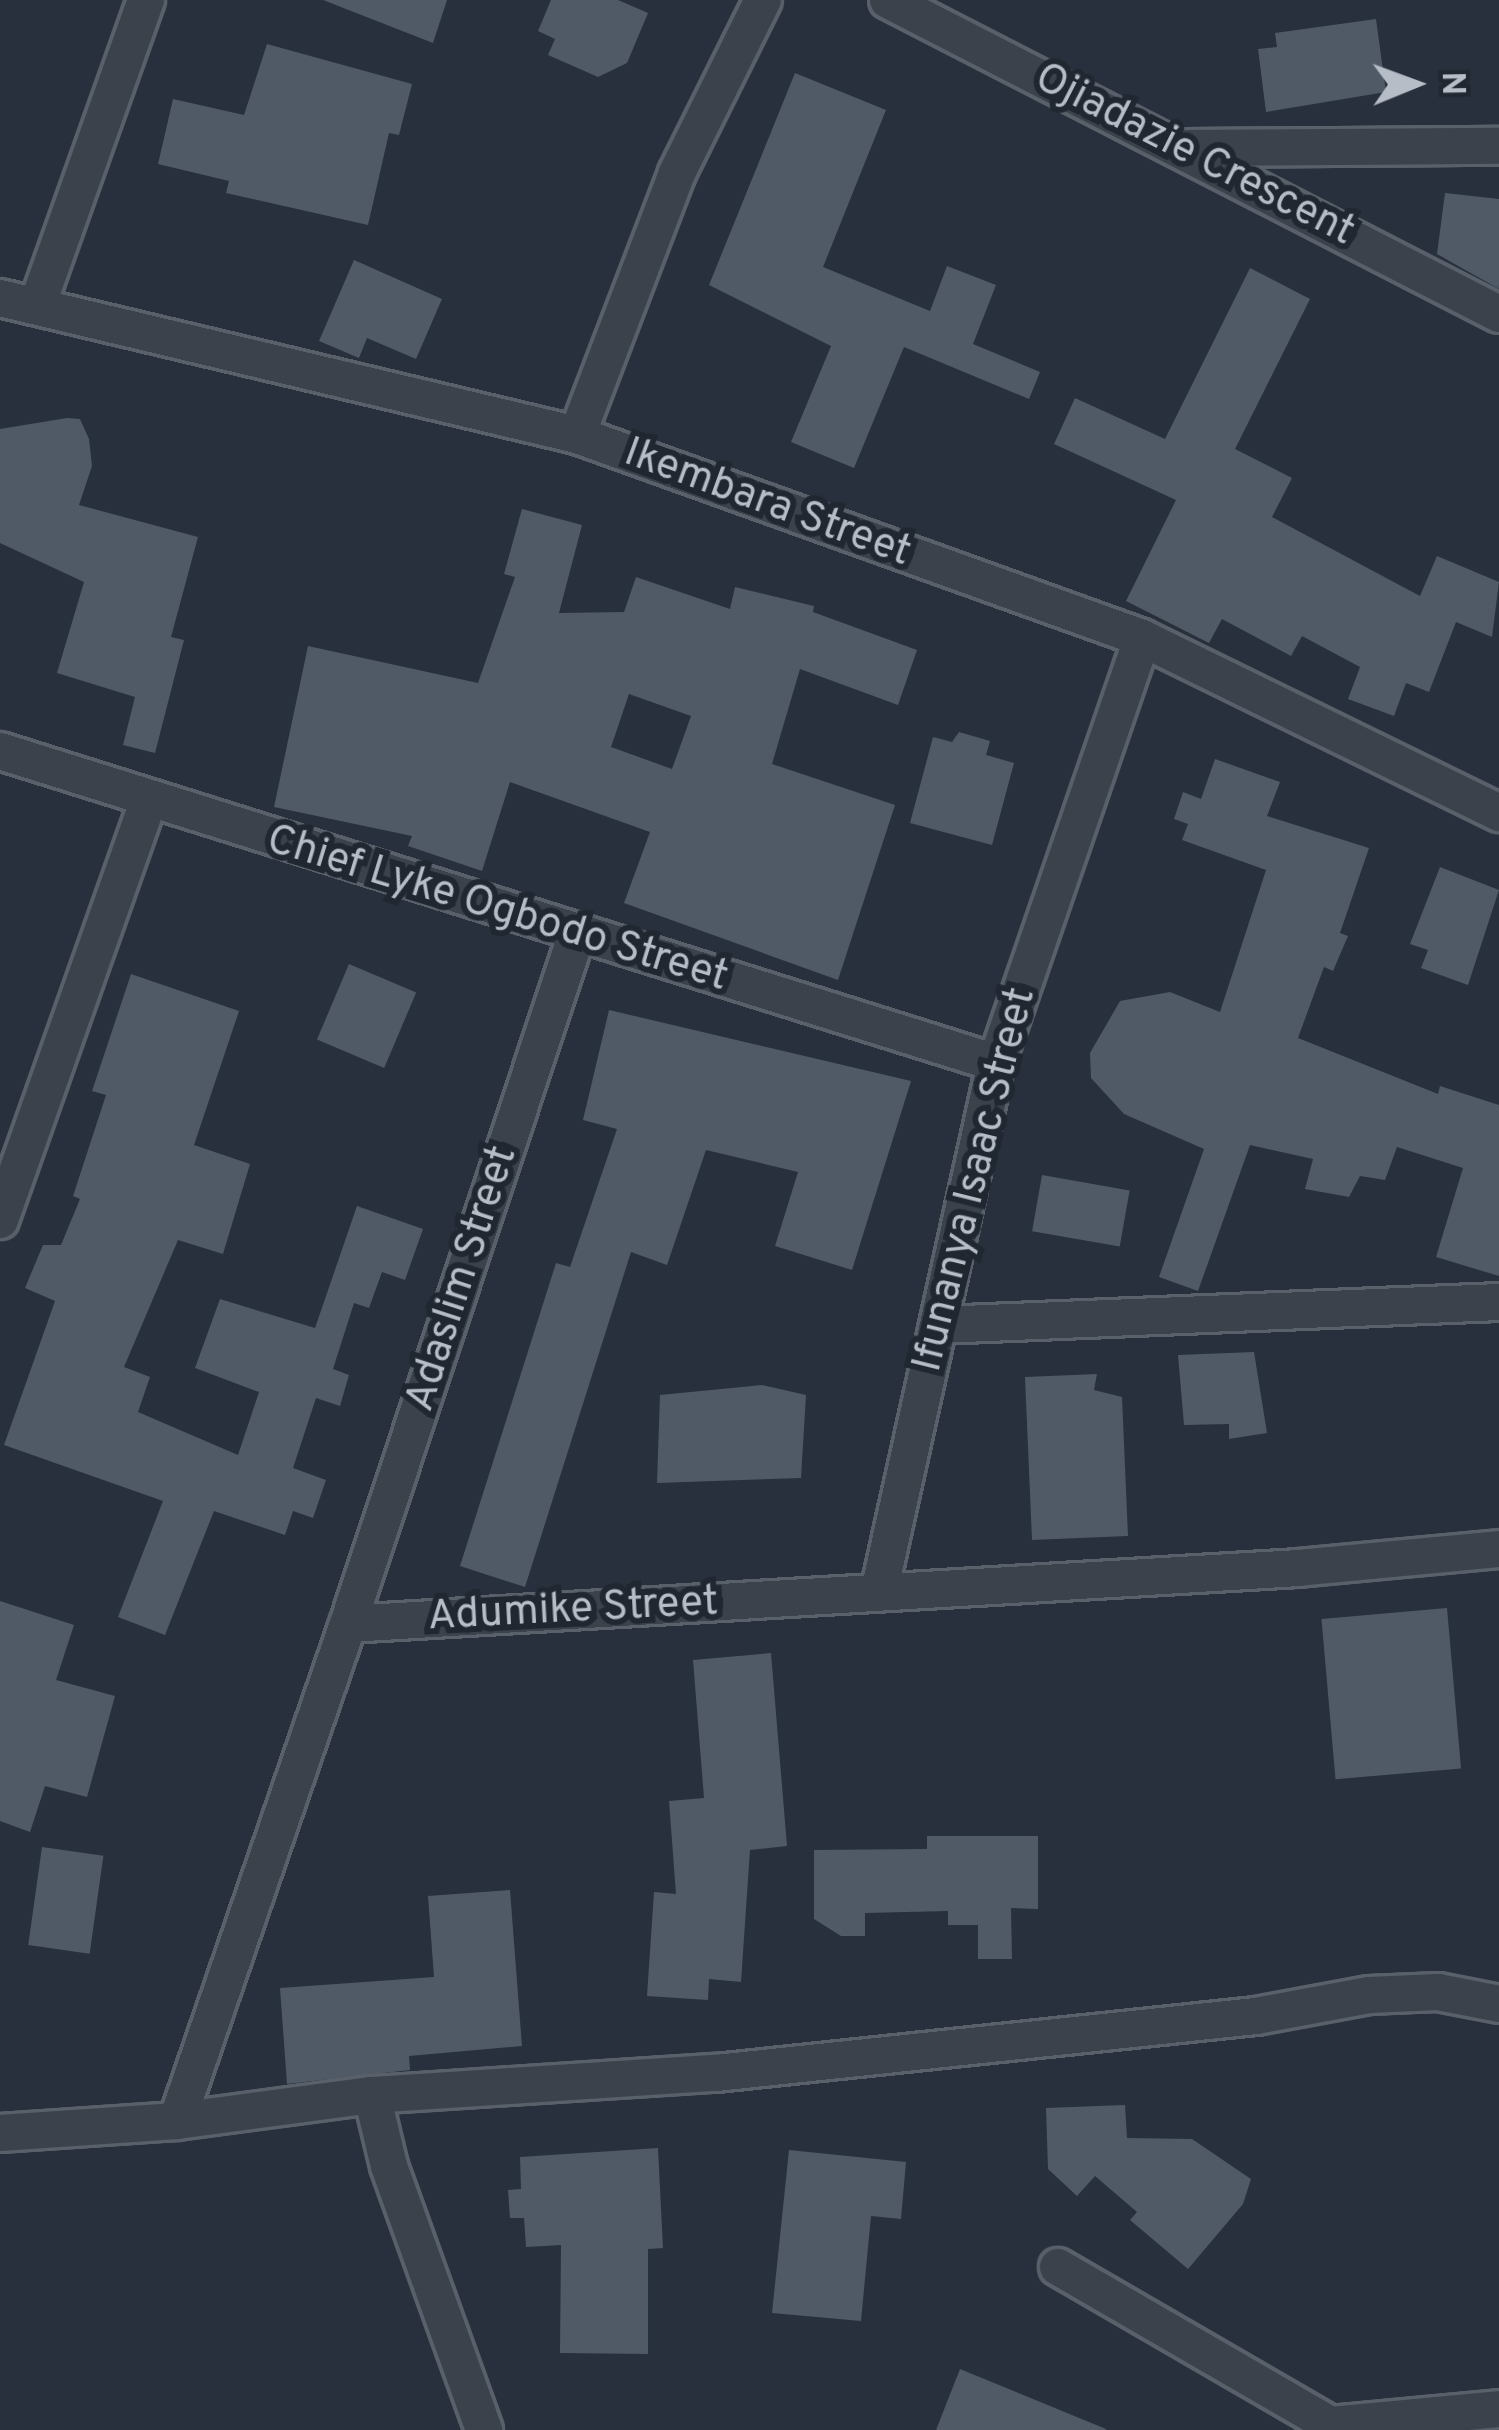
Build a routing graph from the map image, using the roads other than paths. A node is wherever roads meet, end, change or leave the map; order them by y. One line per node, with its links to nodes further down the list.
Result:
1 (146, 0): 7 (street)
2 (763, 0): 9 (street)
3 (888, 0): 5 (street, Ojiadazie Crescent)
4 (1499, 146): 5 (street)
5 (1177, 148): 8 (street, Ojiadazie Crescent)
6 (0, 298): 7 (street, Ikembara Street)
7 (37, 306): 9 (street, Ikembara Street)
8 (1499, 314)
9 (577, 435): 10 (street, Ikembara Street)
10 (1142, 638): 13 (street, Ikembara Street); 15 (street, Ifunanya Isaac Street)
11 (0, 751): 12 (street, Chief Lyke Ogbodo Street)
12 (148, 802): 14 (street, Chief Lyke Ogbodo Street); 16 (street)
13 (1499, 813)
14 (577, 933): 15 (street, Chief Lyke Ogbodo Street); 21 (street, Adaslim Street)
15 (995, 1064): 18 (street, Ifunanya Isaac Street)
16 (0, 1220)
17 (1499, 1303): 18 (street)
18 (940, 1325): 20 (street, Ifunanya Isaac Street)
19 (1499, 1549): 20 (street, Adumike Street)
20 (879, 1592): 21 (street, Adumike Street)
21 (348, 1624): 24 (street)
22 (1499, 2004): 23 (street)
23 (372, 2095): 24 (street); 29 (street)
24 (177, 2121): 25 (street)
25 (0, 2133)
26 (1058, 2267): 28 (street)
27 (1499, 2409): 28 (street)
28 (1335, 2428)
29 (484, 2430)

